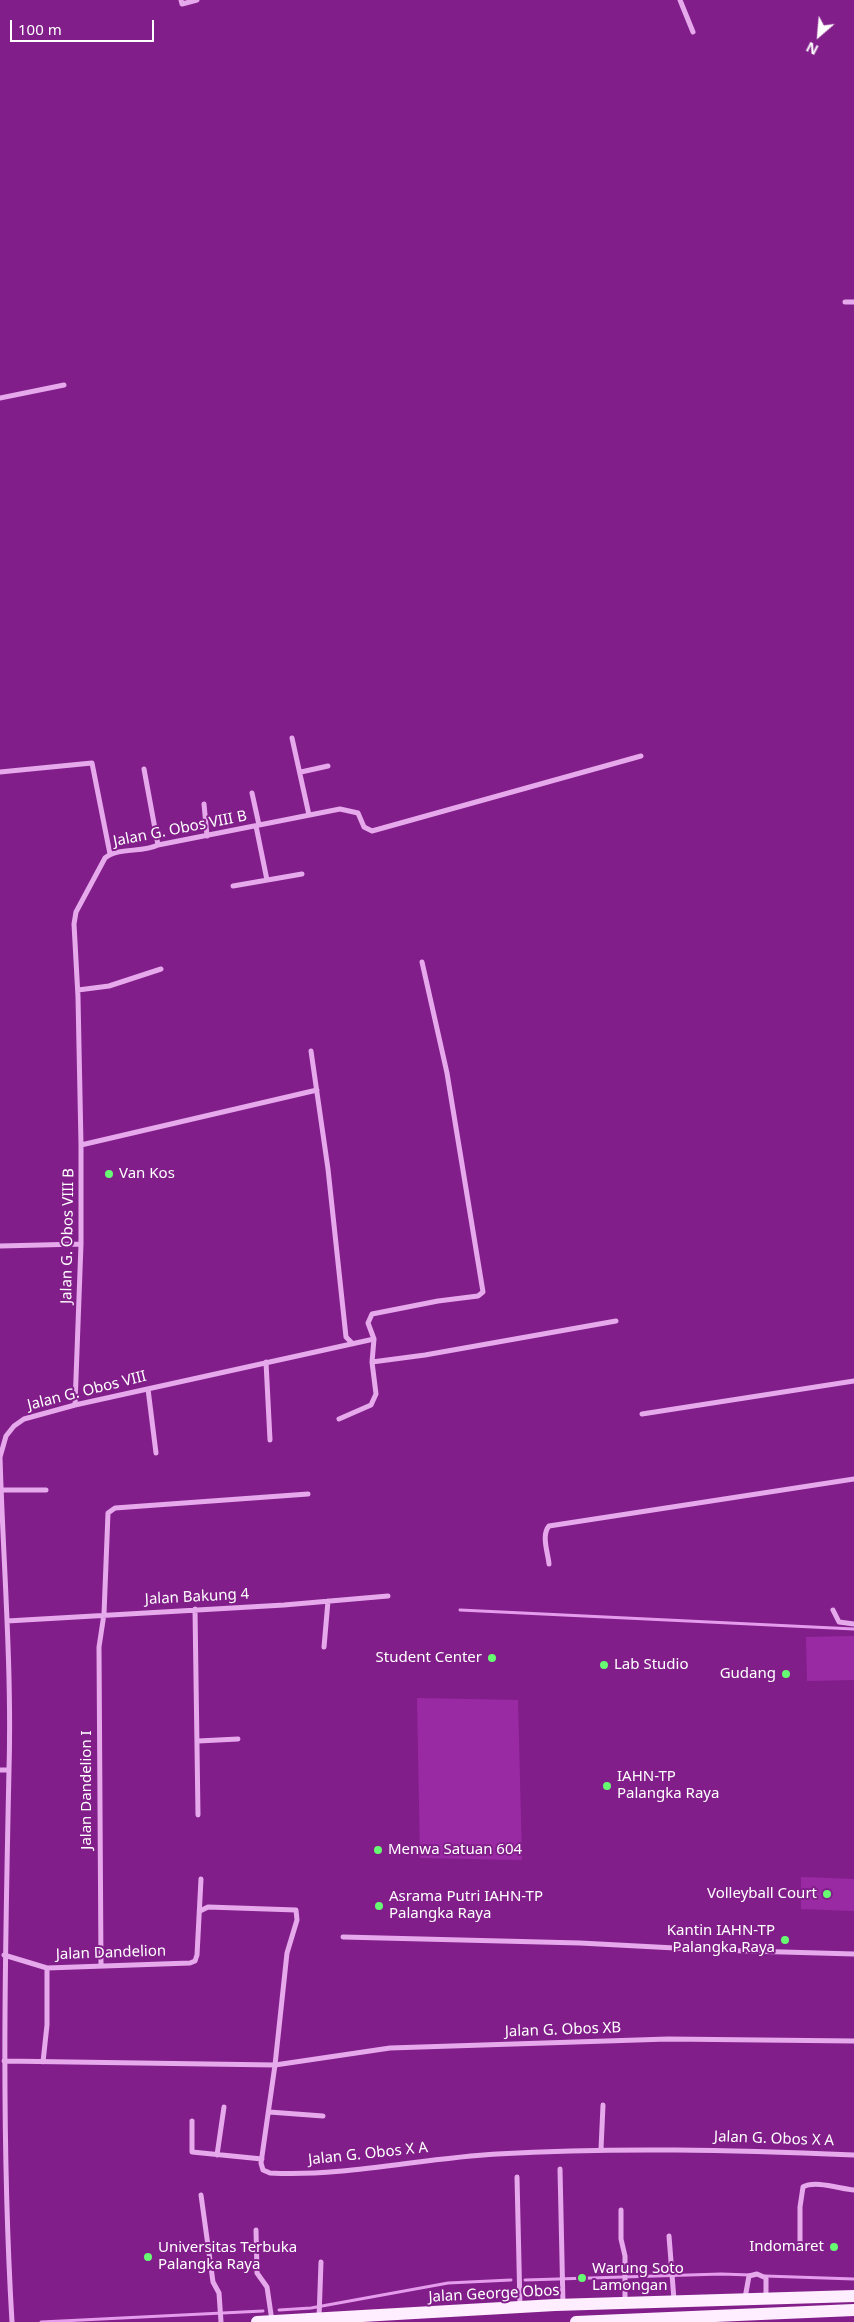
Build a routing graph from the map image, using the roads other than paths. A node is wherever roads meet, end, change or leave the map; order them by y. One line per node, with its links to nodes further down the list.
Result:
1 (197, 0): 3 (street)
2 (680, 0): 4 (street)
3 (182, 2)
4 (693, 32)
5 (845, 302): 6 (street)
6 (854, 302)
7 (64, 385): 8 (street)
8 (0, 398)
9 (292, 738): 14 (street)
10 (641, 756): 17 (street, Jalan G. Obos VIII B)
11 (328, 766): 14 (street)
12 (144, 769): 20 (street)
13 (0, 772): 21 (street)
14 (302, 772): 17 (street)
15 (252, 793): 18 (street)
16 (204, 804): 19 (street)
17 (309, 815): 18 (street, Jalan G. Obos VIII B)
18 (257, 826): 19 (street, Jalan G. Obos VIII B); 23 (street)
19 (208, 836): 20 (street, Jalan G. Obos VIII B)
20 (158, 846): 21 (street, Jalan G. Obos VIII B)
21 (110, 854): 27 (street, Jalan G. Obos VIII B)
22 (302, 874): 23 (street)
23 (267, 880): 24 (street)
24 (233, 886)
25 (422, 962): 34 (street)
26 (161, 970): 27 (street)
27 (78, 990): 30 (street, Jalan G. Obos VIII B)
28 (311, 1051): 29 (street)
29 (317, 1090): 30 (street); 35 (street)
30 (81, 1145): 31 (street, Jalan G. Obos VIII B)
31 (81, 1244): 32 (street); 40 (street, Jalan G. Obos VIII B)
32 (0, 1246)
33 (616, 1321): 37 (street)
34 (374, 1339): 35 (street, Jalan G. Obos VIII); 37 (street)
35 (352, 1344): 36 (street, Jalan G. Obos VIII)
36 (266, 1362): 39 (street, Jalan G. Obos VIII); 43 (street)
37 (372, 1362): 42 (street)
38 (854, 1381): 41 (street)
39 (148, 1389): 40 (street, Jalan G. Obos VIII); 44 (street)
40 (76, 1405): 46 (street, Jalan G. Obos VIII)
41 (642, 1414)
42 (339, 1419)
43 (270, 1440)
44 (156, 1453)
45 (854, 1479): 49 (street)
46 (1, 1490): 47 (street); 55 (street, Jalan G. Obos VIII)
47 (46, 1490)
48 (308, 1494): 56 (street, Jalan Dandelion I)
49 (549, 1564)
50 (388, 1596): 51 (street, Jalan Bakung 4)
51 (328, 1601): 52 (street, Jalan Bakung 4); 59 (street)
52 (195, 1609): 56 (street, Jalan Bakung 4); 61 (street)
53 (833, 1610): 58 (street)
54 (0, 1613): 55 (street)
55 (7, 1613): 57 (street, Jalan G. Obos VIII)
56 (104, 1614): 57 (street, Jalan Bakung 4); 70 (street, Jalan Dandelion I)
57 (7, 1621): 63 (street, Jalan G. Obos VIII)
58 (854, 1624)
59 (324, 1647)
60 (238, 1739): 61 (street)
61 (198, 1744): 64 (street)
62 (0, 1770): 63 (street)
63 (9, 1770): 69 (street, Jalan G. Obos VIII)
64 (198, 1815)
65 (202, 1879): 66 (street)
66 (200, 1911): 70 (street, Jalan Dandelion); 75 (street)
67 (343, 1937): 68 (street)
68 (854, 1954)
69 (4, 1955): 71 (street, Jalan Dandelion); 73 (street, Jalan G. Obos VIII)
70 (100, 1966): 71 (street, Jalan Dandelion)
71 (47, 1968): 74 (street)
72 (854, 2041): 75 (street, Jalan G. Obos XB)
73 (4, 2060): 74 (street); 76 (street, Jalan G. Obos VIII)
74 (42, 2062): 75 (street)
75 (275, 2065): 79 (street)
76 (2, 2078): 89 (street, Jalan G. Obos VIII)
77 (603, 2104): 82 (street)
78 (224, 2107): 83 (street)
79 (269, 2112): 80 (street); 85 (street)
80 (323, 2116)
81 (192, 2121): 83 (street)
82 (601, 2149): 84 (street, Jalan G. Obos X A); 85 (street, Jalan G. Obos X A)
83 (217, 2155): 85 (street)
84 (854, 2155)
85 (262, 2159)
86 (560, 2169): 101 (street)
87 (517, 2177): 102 (street)
88 (854, 2190): 94 (street)
89 (3, 2192): 106 (street, Jalan G. Obos VIII)
90 (202, 2195): 107 (street)
91 (621, 2210): 100 (street)
92 (256, 2230): 105 (street)
93 (669, 2236): 99 (street)
94 (800, 2249)
95 (320, 2262): 104 (street)
96 (854, 2296): 97 (main road, Jalan George Obos)
97 (766, 2299): 98 (main road, Jalan George Obos); 98 (street)
98 (744, 2300): 99 (main road, Jalan George Obos)
99 (674, 2301): 100 (main road, Jalan George Obos)
100 (625, 2303): 101 (main road, Jalan George Obos)
101 (563, 2306): 102 (main road, Jalan George Obos)
102 (520, 2308): 104 (main road, Jalan George Obos)
103 (854, 2310): 109 (main road)
104 (319, 2319): 105 (main road, Jalan George Obos)
105 (272, 2321): 108 (main road, Jalan George Obos)
106 (12, 2322)
107 (222, 2322)
108 (257, 2322)
109 (576, 2322)

